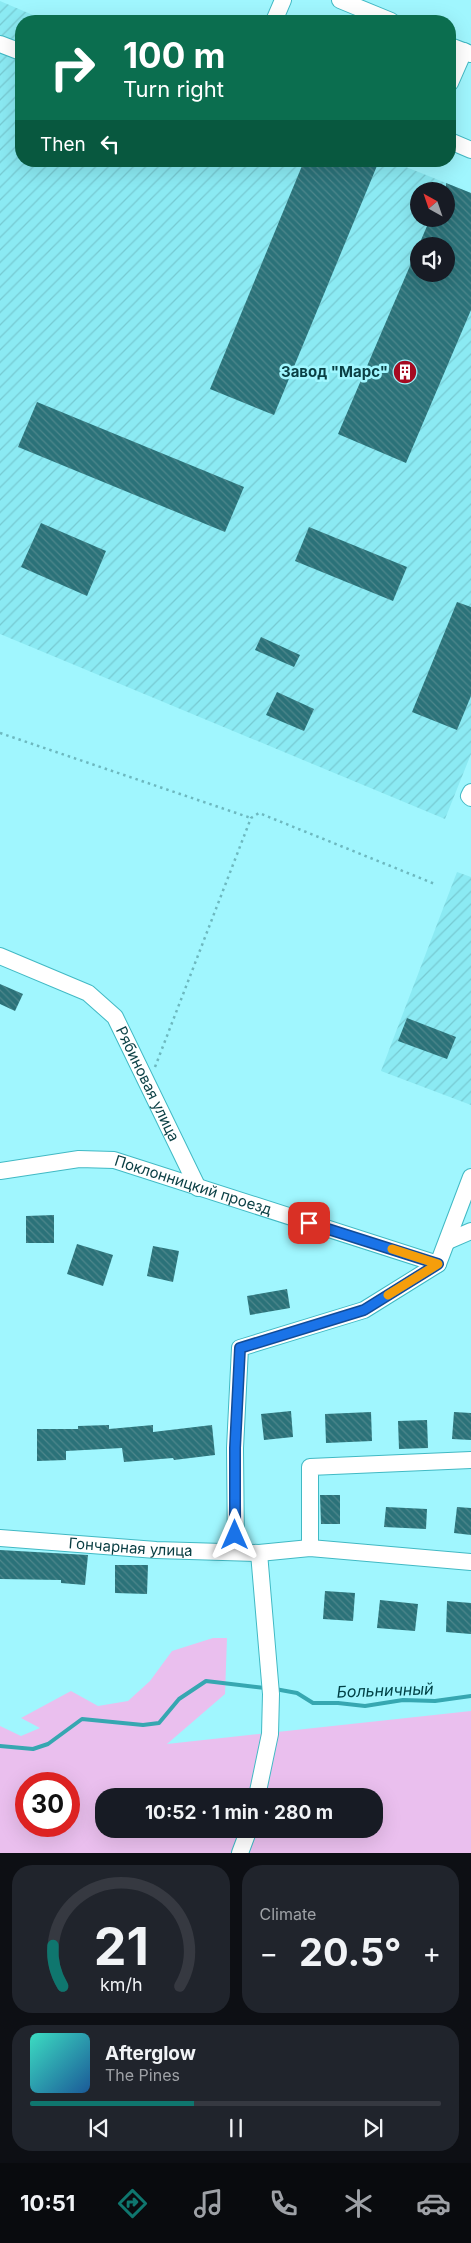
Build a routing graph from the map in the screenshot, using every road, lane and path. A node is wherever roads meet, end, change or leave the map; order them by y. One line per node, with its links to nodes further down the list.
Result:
1 (283, 0): 3 (street)
2 (340, 0): 4 (street)
3 (277, 15)
4 (376, 15)
5 (0, 44): 6 (street)
6 (15, 50)
7 (462, 50): 8 (street)
8 (456, 66)
9 (456, 144): 10 (street)
10 (471, 150)
11 (0, 733): 14 (path)
12 (471, 792): 13 (street)
13 (471, 798)
14 (251, 818): 15 (path); 17 (path)
15 (435, 884)
16 (0, 956): 17 (street, Рябиновая улица)
17 (148, 1084): 20 (street, Рябиновая улица)
18 (0, 1171): 20 (street, Поклонницкий проезд)
19 (471, 1177): 22 (street)
20 (198, 1188): 23 (street, Поклонницкий проезд)
21 (471, 1231): 22 (street)
22 (448, 1242): 23 (street)
23 (438, 1264): 27 (street)
24 (471, 1460): 26 (street)
25 (0, 1538): 27 (street, Гончарная улица)
26 (310, 1548): 28 (street, Гончарная улица); 29 (street, Гончарная улица)
27 (236, 1552): 28 (street, Гончарная улица)
28 (259, 1552): 30 (street)
29 (471, 1562)
30 (259, 1788)
31 (246, 1838): 32 (street)
32 (240, 1853)

